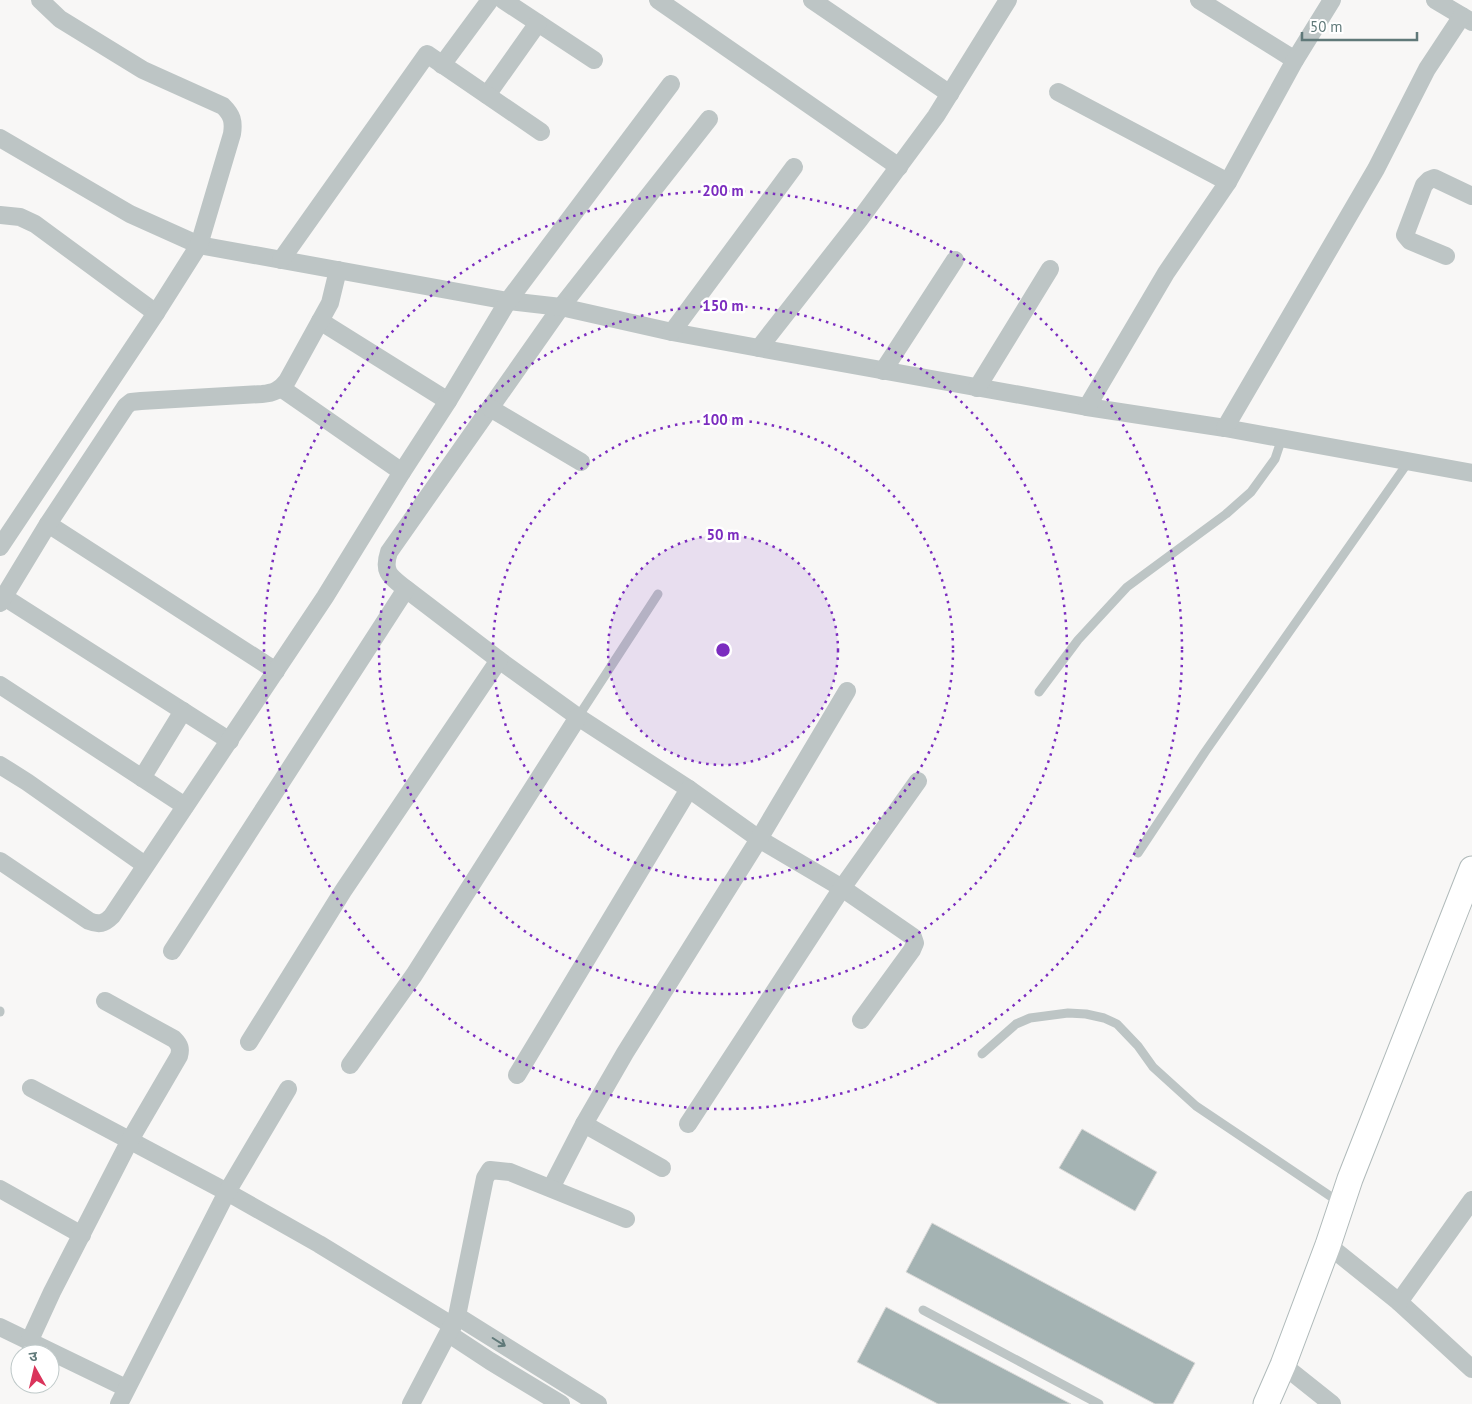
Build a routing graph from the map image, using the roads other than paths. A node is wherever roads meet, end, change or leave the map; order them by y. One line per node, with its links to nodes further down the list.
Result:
1 (40, 0): 27 (street)
2 (490, 0): 14 (street)
3 (503, 0): 11 (street)
4 (658, 0): 23 (street)
5 (812, 0): 17 (street)
6 (1008, 0): 17 (street)
7 (1199, 0): 13 (street)
8 (1332, 0): 13 (street)
9 (1434, 0): 10 (street)
10 (1467, 19): 45 (street)
11 (538, 23): 12 (street); 18 (street)
12 (594, 60)
13 (1295, 60): 24 (street)
14 (442, 65): 18 (street); 29 (street)
15 (671, 84): 33 (street)
16 (1058, 92): 24 (street)
17 (950, 94): 23 (street)
18 (487, 95): 20 (street)
19 (709, 119): 34 (street)
20 (541, 132)
21 (0, 138): 27 (street)
22 (794, 166): 37 (street)
23 (899, 167): 38 (street)
24 (1228, 182): 43 (street)
25 (1472, 196): 28 (street)
26 (0, 215): 35 (street)
27 (199, 245): 29 (street); 35 (street)
28 (1446, 256)
29 (281, 260): 32 (street)
30 (955, 260): 39 (street)
31 (1050, 269): 41 (street)
32 (338, 270): 33 (street); 36 (street)
33 (508, 301): 34 (street); 42 (street)
34 (562, 308): 37 (street); 44 (street)
35 (156, 312): 52 (street)
36 (320, 321): 40 (street); 42 (street)
37 (672, 332): 38 (street)
38 (759, 348): 39 (street)
39 (883, 371): 41 (street)
40 (281, 388): 49 (street); 51 (street)
41 (977, 388): 43 (street)
42 (448, 401): 49 (street)
43 (1087, 407): 45 (street)
44 (490, 408): 48 (street); 53 (street)
45 (1225, 428): 46 (street)
46 (1282, 438): 47 (street); 60 (lane)
47 (1409, 461): 50 (street); 70 (lane)
48 (581, 462)
49 (402, 472): 57 (street)
50 (1472, 473)
51 (48, 524): 55 (street); 57 (street)
52 (0, 547)
53 (406, 589): 56 (street); 75 (street)
54 (658, 594): 62 (lane)
55 (2, 600): 61 (street)
56 (499, 660): 62 (street); 78 (street)
57 (276, 672): 63 (street)
58 (0, 685): 65 (street)
59 (847, 691): 69 (street)
60 (1039, 692)
61 (183, 711): 63 (street); 65 (street)
62 (578, 717): 67 (street); 80 (street)
63 (230, 741): 68 (street)
64 (0, 765): 72 (street)
65 (142, 778): 68 (street)
66 (918, 781): 74 (street)
67 (688, 789): 69 (street); 81 (street)
68 (185, 806): 72 (street)
69 (760, 839): 74 (street); 84 (street)
70 (1138, 853)
71 (0, 861): 72 (street)
72 (145, 865)
73 (1472, 870): 92 (street)
74 (842, 888): 77 (street); 85 (street)
75 (172, 951)
76 (105, 1002): 86 (street)
77 (861, 1020)
78 (249, 1042)
79 (982, 1054): 92 (lane)
80 (350, 1065)
81 (516, 1074)
82 (31, 1088): 86 (street)
83 (288, 1089): 90 (street)
84 (584, 1124): 87 (street); 88 (street)
85 (688, 1124)
86 (130, 1140): 90 (street); 94 (street)
87 (662, 1168)
88 (552, 1188): 93 (street); 98 (street)
89 (0, 1189): 94 (street)
90 (227, 1192): 98 (street); 103 (street)
91 (1472, 1200): 96 (street)
92 (1342, 1204): 95 (street)
93 (626, 1219)
94 (82, 1235): 100 (street)
95 (1328, 1245): 96 (street); 101 (street)
96 (1399, 1302): 102 (street)
97 (923, 1310): 108 (lane)
98 (453, 1325): 105 (street); 106 (street); 107 (street, one-way to 107)
99 (0, 1327): 100 (street)
100 (30, 1342): 103 (street)
101 (1283, 1365): 109 (street); 110 (street)
102 (1472, 1369)
103 (126, 1388): 104 (street)
104 (119, 1404)
105 (411, 1404)
106 (561, 1404)
107 (598, 1404)
108 (1099, 1404)
109 (1266, 1404)
110 (1332, 1404)

